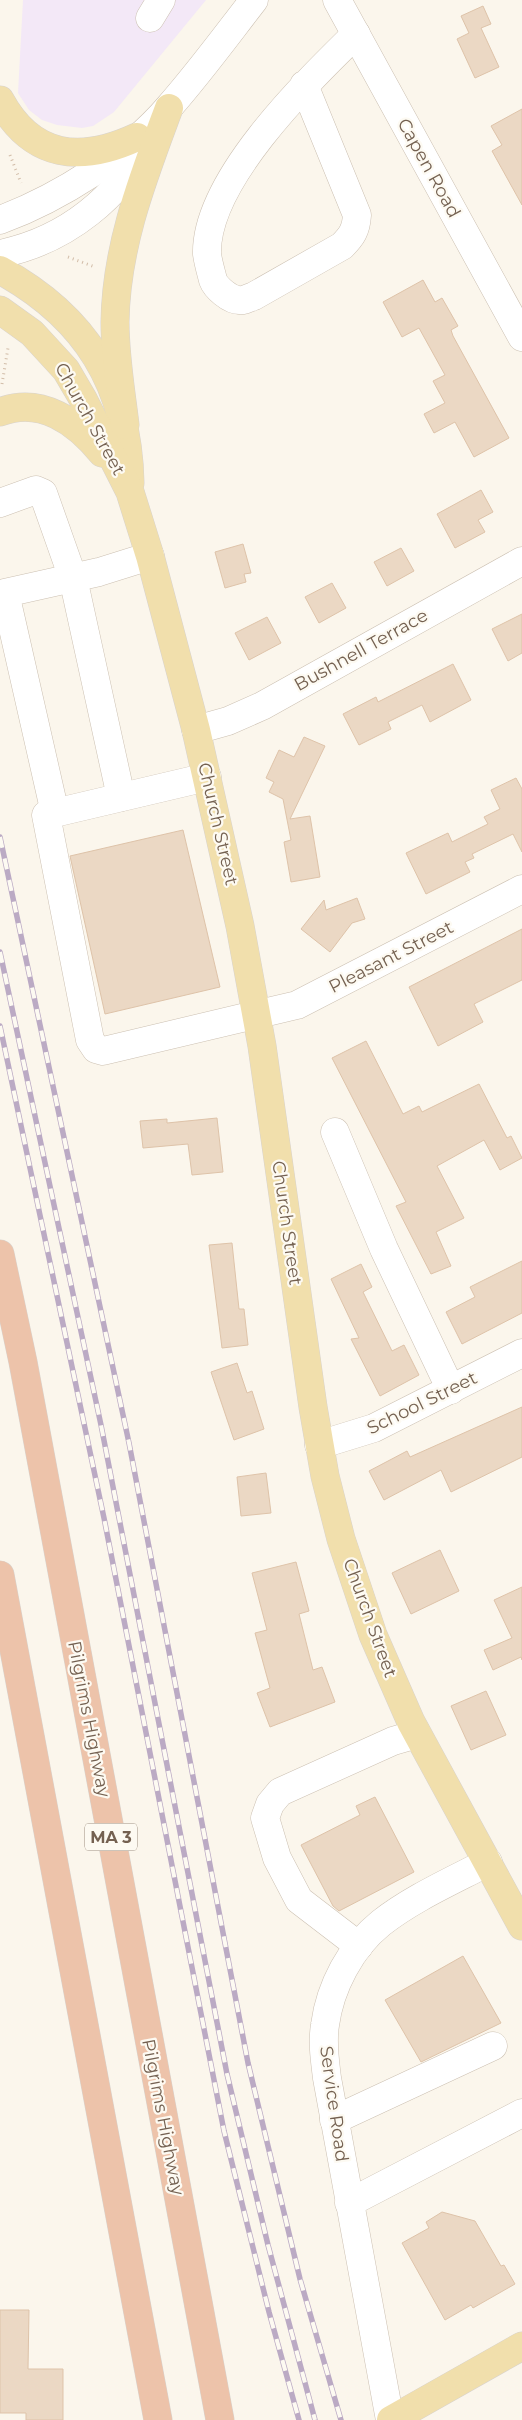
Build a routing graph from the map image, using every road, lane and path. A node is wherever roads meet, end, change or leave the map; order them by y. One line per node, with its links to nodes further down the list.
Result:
1 (254, 0): 6 (street)
2 (337, 0): 3 (street, Capen Road)
3 (356, 34): 4 (street); 16 (street, Capen Road)
4 (304, 85): 4 (street)
5 (0, 100): 7 (main road)
6 (169, 108): 7 (street); 11 (street); 20 (main road)
7 (138, 137): 10 (street)
8 (7, 149): 9 (path)
9 (24, 190)
10 (0, 220)
11 (0, 254)
12 (64, 256): 13 (path)
13 (97, 268)
14 (0, 270): 20 (main road, Church Street)
15 (0, 310): 21 (main road, Church Street)
16 (522, 337)
17 (10, 341): 18 (path)
18 (1, 392)
19 (0, 412): 21 (main road)
20 (125, 425): 21 (main road, Church Street)
21 (130, 492): 23 (main road, Church Street)
22 (0, 503): 25 (street)
23 (150, 556): 25 (street); 27 (main road, Church Street)
24 (522, 561): 27 (street, Bushnell Terrace)
25 (73, 578): 26 (street); 29 (street)
26 (3, 582): 30 (street)
27 (196, 730): 28 (main road, Church Street)
28 (207, 777): 29 (street); 32 (main road, Church Street)
29 (121, 797): 30 (street)
30 (56, 813): 32 (street, Pleasant Street)
31 (522, 889): 32 (street, Pleasant Street)
32 (257, 1014): 37 (main road, Church Street)
33 (335, 1132): 36 (street)
34 (0, 1254): 49 (highway, Pilgrims Highway / MA 3)
35 (522, 1353): 36 (street, School Street)
36 (451, 1390): 37 (street, School Street)
37 (319, 1445): 39 (main road, Church Street)
38 (0, 1575): 48 (highway)
39 (417, 1734): 40 (main road, Church Street); 42 (street)
40 (488, 1862): 41 (main road, Church Street); 42 (street, Service Road)
41 (522, 1926)
42 (359, 1946): 45 (street, Service Road)
43 (493, 2046): 45 (street)
44 (522, 2113): 46 (street)
45 (334, 2120): 46 (street, Service Road)
46 (350, 2203): 50 (street, Service Road)
47 (522, 2346): 50 (main road)
48 (158, 2420)
49 (220, 2420)
50 (390, 2420)

